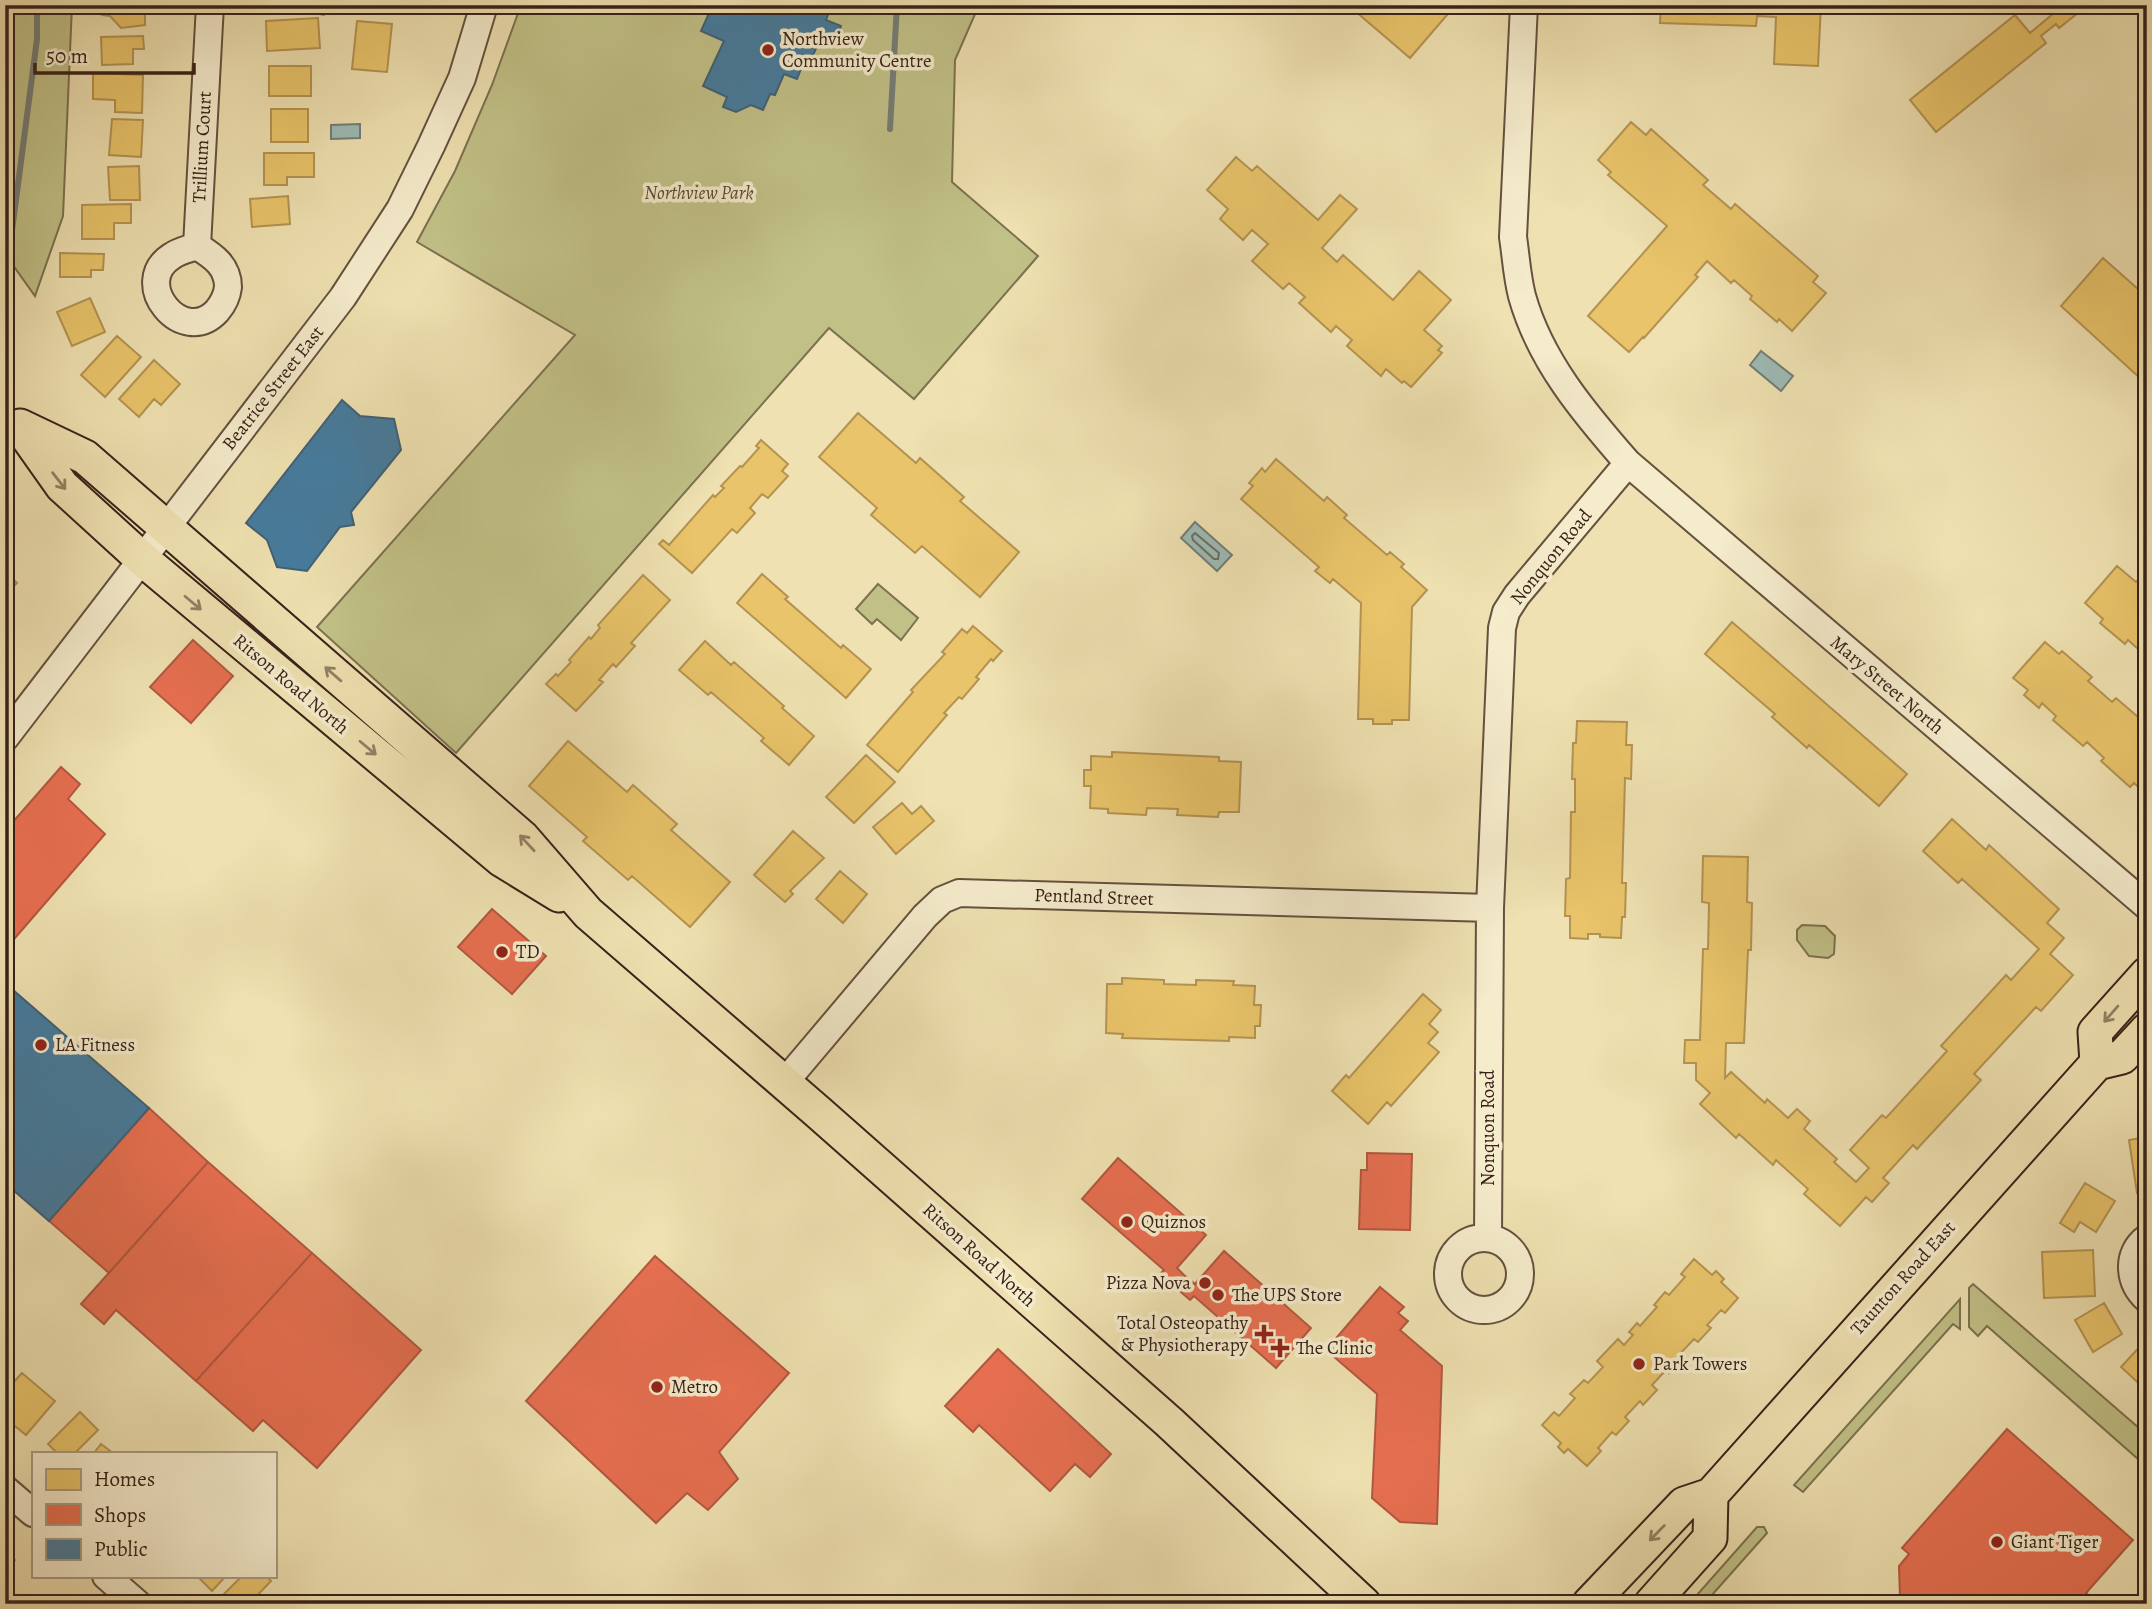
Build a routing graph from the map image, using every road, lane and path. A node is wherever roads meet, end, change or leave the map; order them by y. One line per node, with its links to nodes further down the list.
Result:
1 (210, 5): 4 (street, Trillium Court)
2 (484, 5): 7 (street, Beatrice Street East)
3 (1524, 5): 6 (street)
4 (197, 246)
5 (13, 419): 7 (main road, Ritson Road North); 8 (main road, Ritson Road North, one-way to 8)
6 (1628, 463): 10 (street, Mary Street North); 11 (street, Nonquon Road)
7 (165, 527): 8 (street, Beatrice Street East); 12 (main road, Ritson Road North, one-way to 7)
8 (141, 558): 9 (street, Beatrice Street East); 12 (main road, Ritson Road North, one-way to 12)
9 (5, 738)
10 (2147, 906)
11 (1490, 908): 16 (street, Pentland Street); 17 (street, Nonquon Road)
12 (588, 913): 16 (main road, Ritson Road North)
13 (2147, 974): 15 (main road, one-way to 15)
14 (2147, 1030): 15 (main road, Taunton Road East)
15 (2097, 1063): 21 (main road, Taunton Road East)
16 (784, 1083): 25 (main road, Ritson Road North)
17 (1488, 1238)
18 (2147, 1238): 19 (street)
19 (2147, 1300)
20 (5, 1489): 22 (street)
21 (1711, 1495): 26 (main road, Taunton Road East, one-way to 26); 27 (main road)
22 (32, 1512)
23 (108, 1578): 24 (street)
24 (138, 1604)
25 (1364, 1604)
26 (1589, 1604)
27 (1651, 1604)

